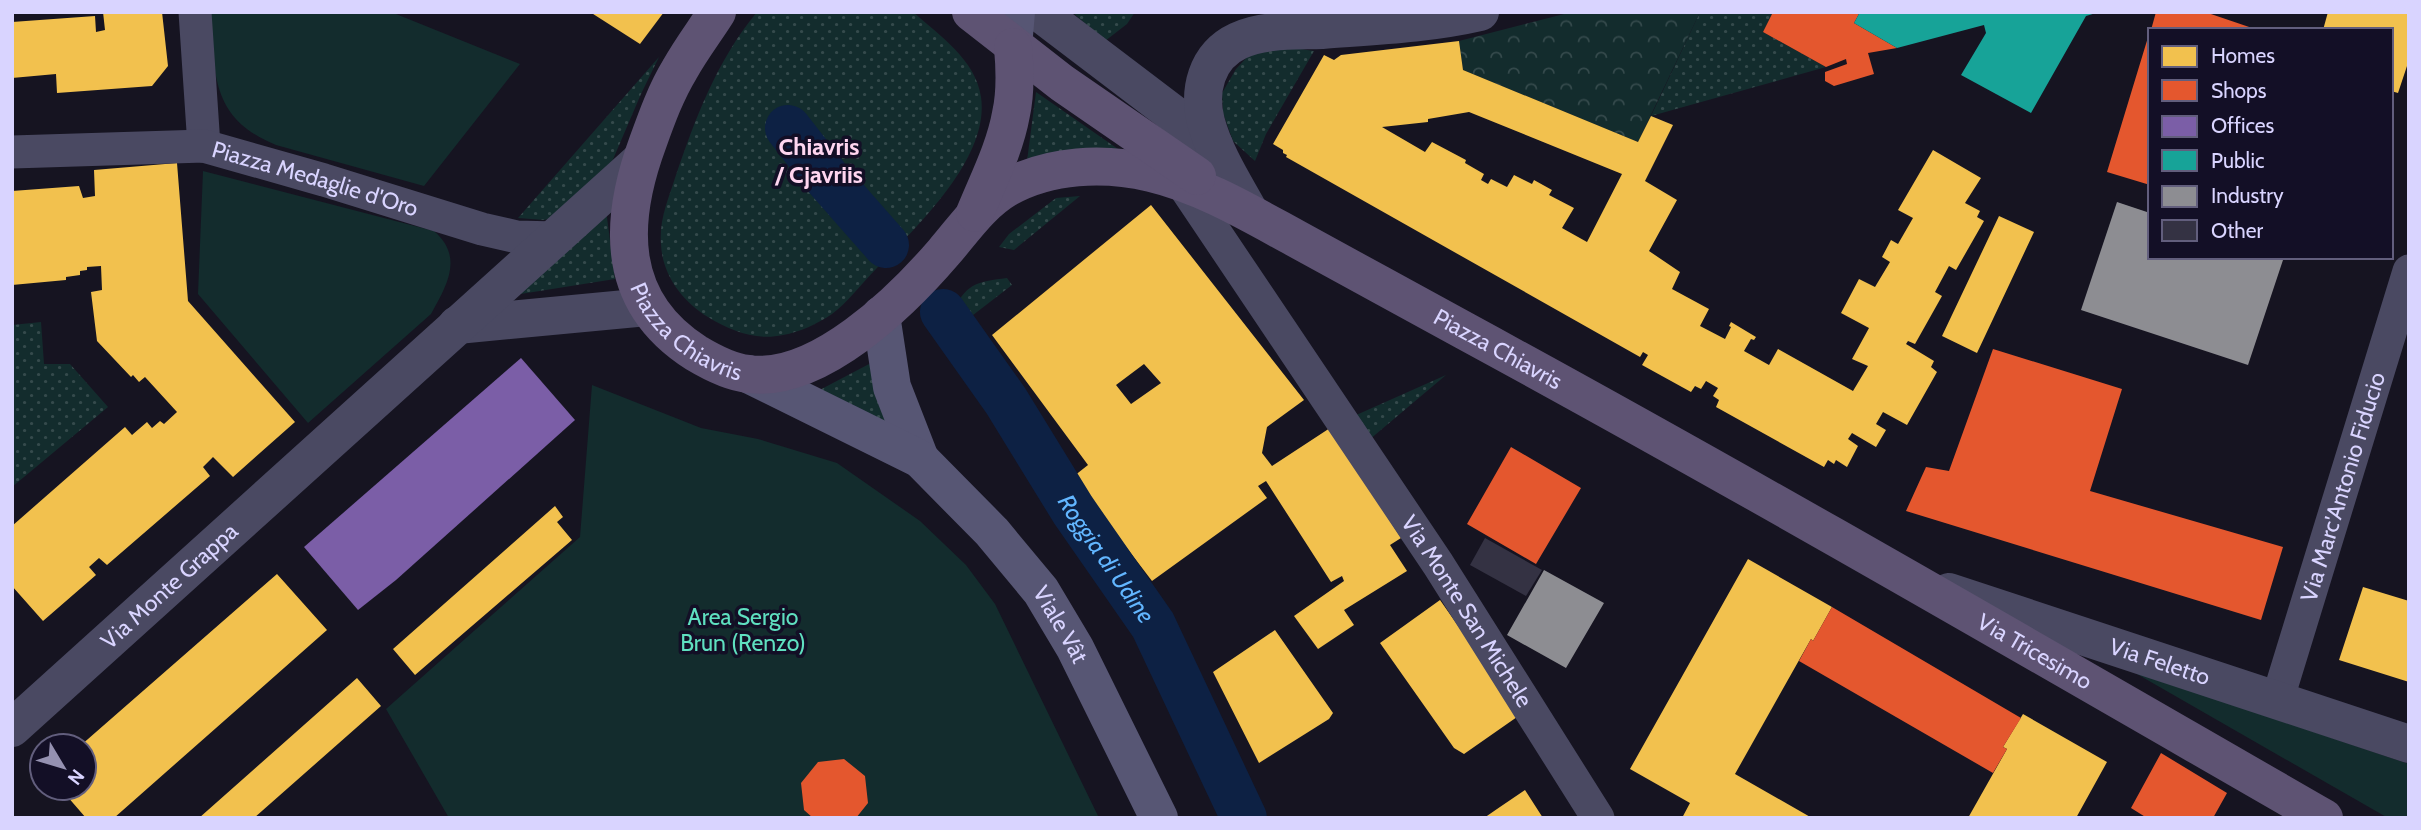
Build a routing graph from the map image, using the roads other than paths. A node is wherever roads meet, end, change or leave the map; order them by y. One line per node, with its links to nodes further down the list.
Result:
1 (195, 12): 8 (street, Piazza Medaglie d'Oro)
2 (718, 12): 10 (main road, Piazza Chiavris)
3 (971, 12): 6 (main road, Piazza Chiavris)
4 (1039, 12): 7 (street)
5 (1466, 15): 7 (street)
6 (1015, 30): 12 (main road, Piazza Chiavris); 13 (main road, Piazza Chiavris)
7 (1214, 145): 12 (street)
8 (204, 146): 9 (street); 14 (street, Piazza Medaglie d'Oro)
9 (12, 152)
10 (641, 160): 14 (street); 16 (main road, Piazza Chiavris)
11 (1180, 180): 12 (main road, Piazza Chiavris); 13 (main road, Piazza Chiavris); 27 (street, Via Monte San Michele)
12 (1250, 213): 21 (main road, Piazza Chiavris)
13 (975, 214): 17 (main road, Piazza Chiavris)
14 (555, 238): 18 (street)
15 (2409, 271): 23 (street, Via Marc'Antonio Fiducio)
16 (647, 307): 18 (street); 19 (main road, Piazza Chiavris)
17 (881, 315): 19 (main road, Piazza Chiavris); 20 (main road, Viale Vât)
18 (457, 325): 24 (street, Via Monte Grappa)
19 (748, 374): 20 (main road, Viale Vât)
20 (920, 459): 26 (main road, Viale Vât)
21 (1746, 488): 22 (main road, Via Tricesimo)
22 (1910, 579): 23 (street, Via Feletto); 28 (main road, Via Tricesimo)
23 (2277, 701): 25 (street, Via Feletto)
24 (12, 728)
25 (2409, 744)
26 (1159, 818)
27 (1598, 818)
28 (2325, 818)

